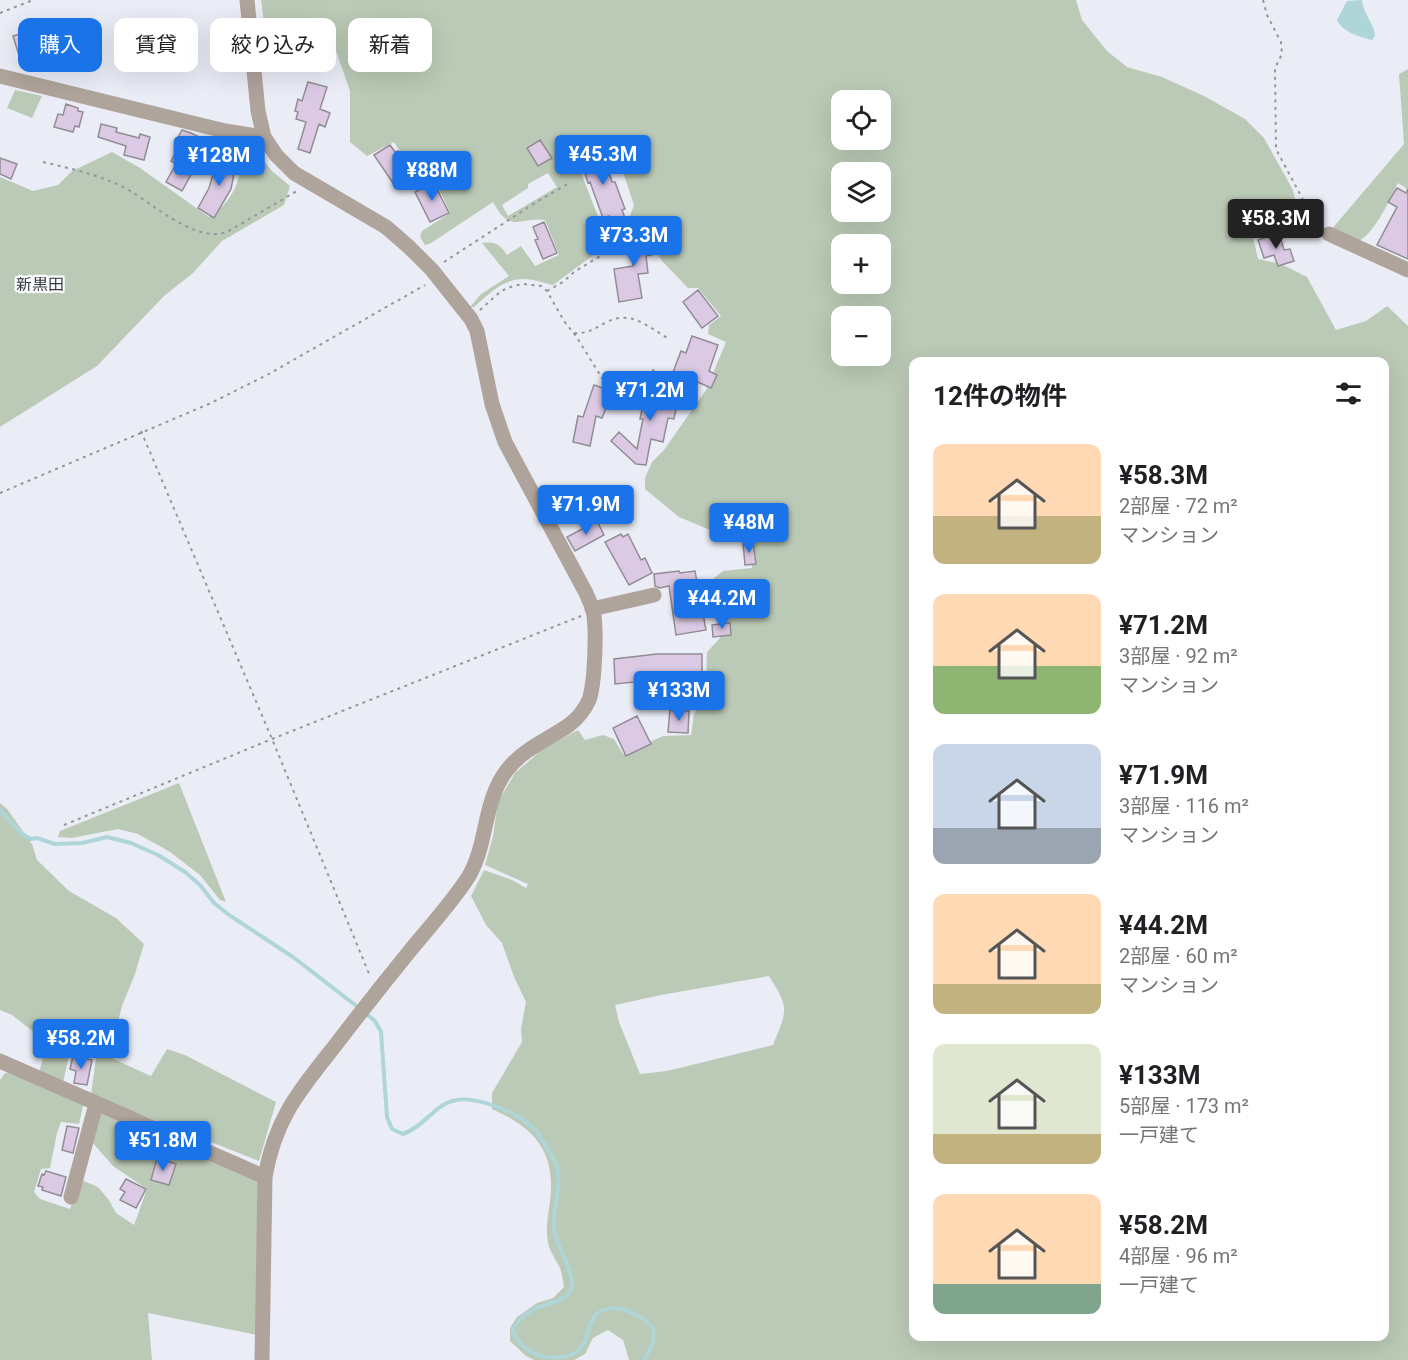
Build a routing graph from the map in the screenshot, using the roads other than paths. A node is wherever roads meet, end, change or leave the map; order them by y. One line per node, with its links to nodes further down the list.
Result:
1 (247, 0): 3 (street)
2 (0, 76): 3 (street)
3 (264, 137): 7 (street)
4 (1329, 234): 5 (street)
5 (1408, 270)
6 (654, 596): 7 (street)
7 (593, 610): 10 (street)
8 (0, 1061): 9 (street)
9 (96, 1104): 10 (street); 11 (street)
10 (265, 1177): 12 (street)
11 (71, 1197)
12 (262, 1360)

